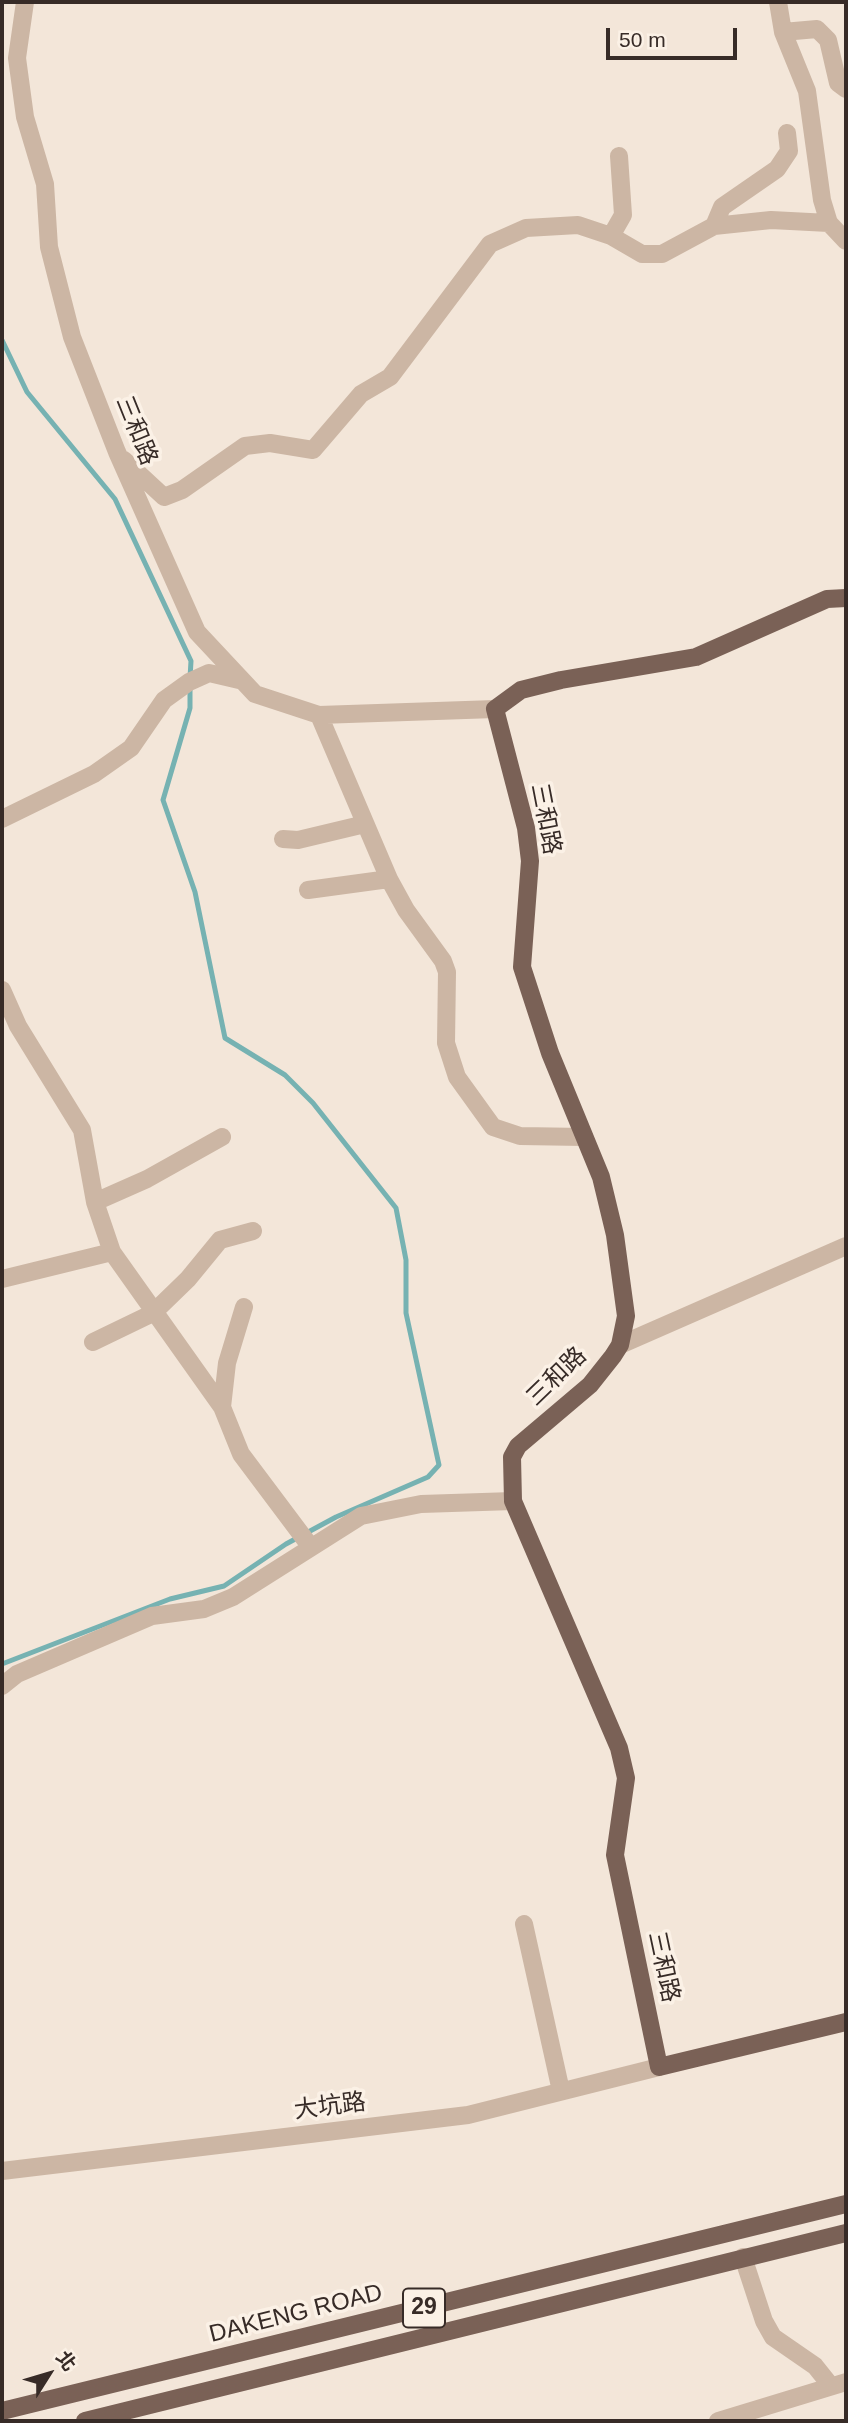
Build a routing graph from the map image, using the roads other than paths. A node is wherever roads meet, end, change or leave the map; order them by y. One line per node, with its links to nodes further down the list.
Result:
1 (25, 2): 11 (street, 三和路)
2 (778, 2): 3 (street)
3 (783, 32): 4 (street); 7 (street)
4 (846, 89)
5 (787, 133): 8 (street)
6 (619, 156): 9 (street)
7 (829, 223): 8 (street); 10 (street)
8 (714, 226): 9 (street)
9 (611, 236): 11 (street)
10 (846, 241)
11 (117, 452): 13 (street, 三和路)
12 (846, 598): 14 (main road)
13 (239, 680): 15 (street, 三和路); 16 (street)
14 (495, 709): 15 (street, 三和路); 23 (main road, 三和路)
15 (319, 715): 17 (street)
16 (2, 819)
17 (365, 824): 18 (street); 19 (street)
18 (283, 839)
19 (389, 879): 20 (street); 23 (street)
20 (308, 890)
21 (2, 990): 24 (street)
22 (222, 1137): 24 (street)
23 (584, 1137): 32 (main road, 三和路)
24 (95, 1202): 27 (street)
25 (253, 1231): 30 (street)
26 (846, 1246): 32 (street)
27 (112, 1252): 28 (street); 30 (street)
28 (2, 1279)
29 (244, 1307): 33 (street)
30 (153, 1313): 31 (street); 33 (street)
31 (93, 1342)
32 (620, 1345): 34 (main road, 三和路)
33 (222, 1407): 35 (street)
34 (513, 1500): 35 (street); 39 (main road, 三和路)
35 (310, 1546): 36 (street)
36 (2, 1686)
37 (524, 1924): 40 (street)
38 (846, 2022): 39 (main road)
39 (659, 2067): 40 (street, 大坑路)
40 (561, 2091): 41 (street, 大坑路)
41 (2, 2171)
42 (846, 2204): 46 (main road, DAKENG ROAD / 29)
43 (846, 2233): 44 (main road, 29)
44 (743, 2257): 45 (street); 47 (main road, 29)
45 (839, 2384): 48 (street)
46 (2, 2412)
47 (85, 2421)
48 (718, 2421)

